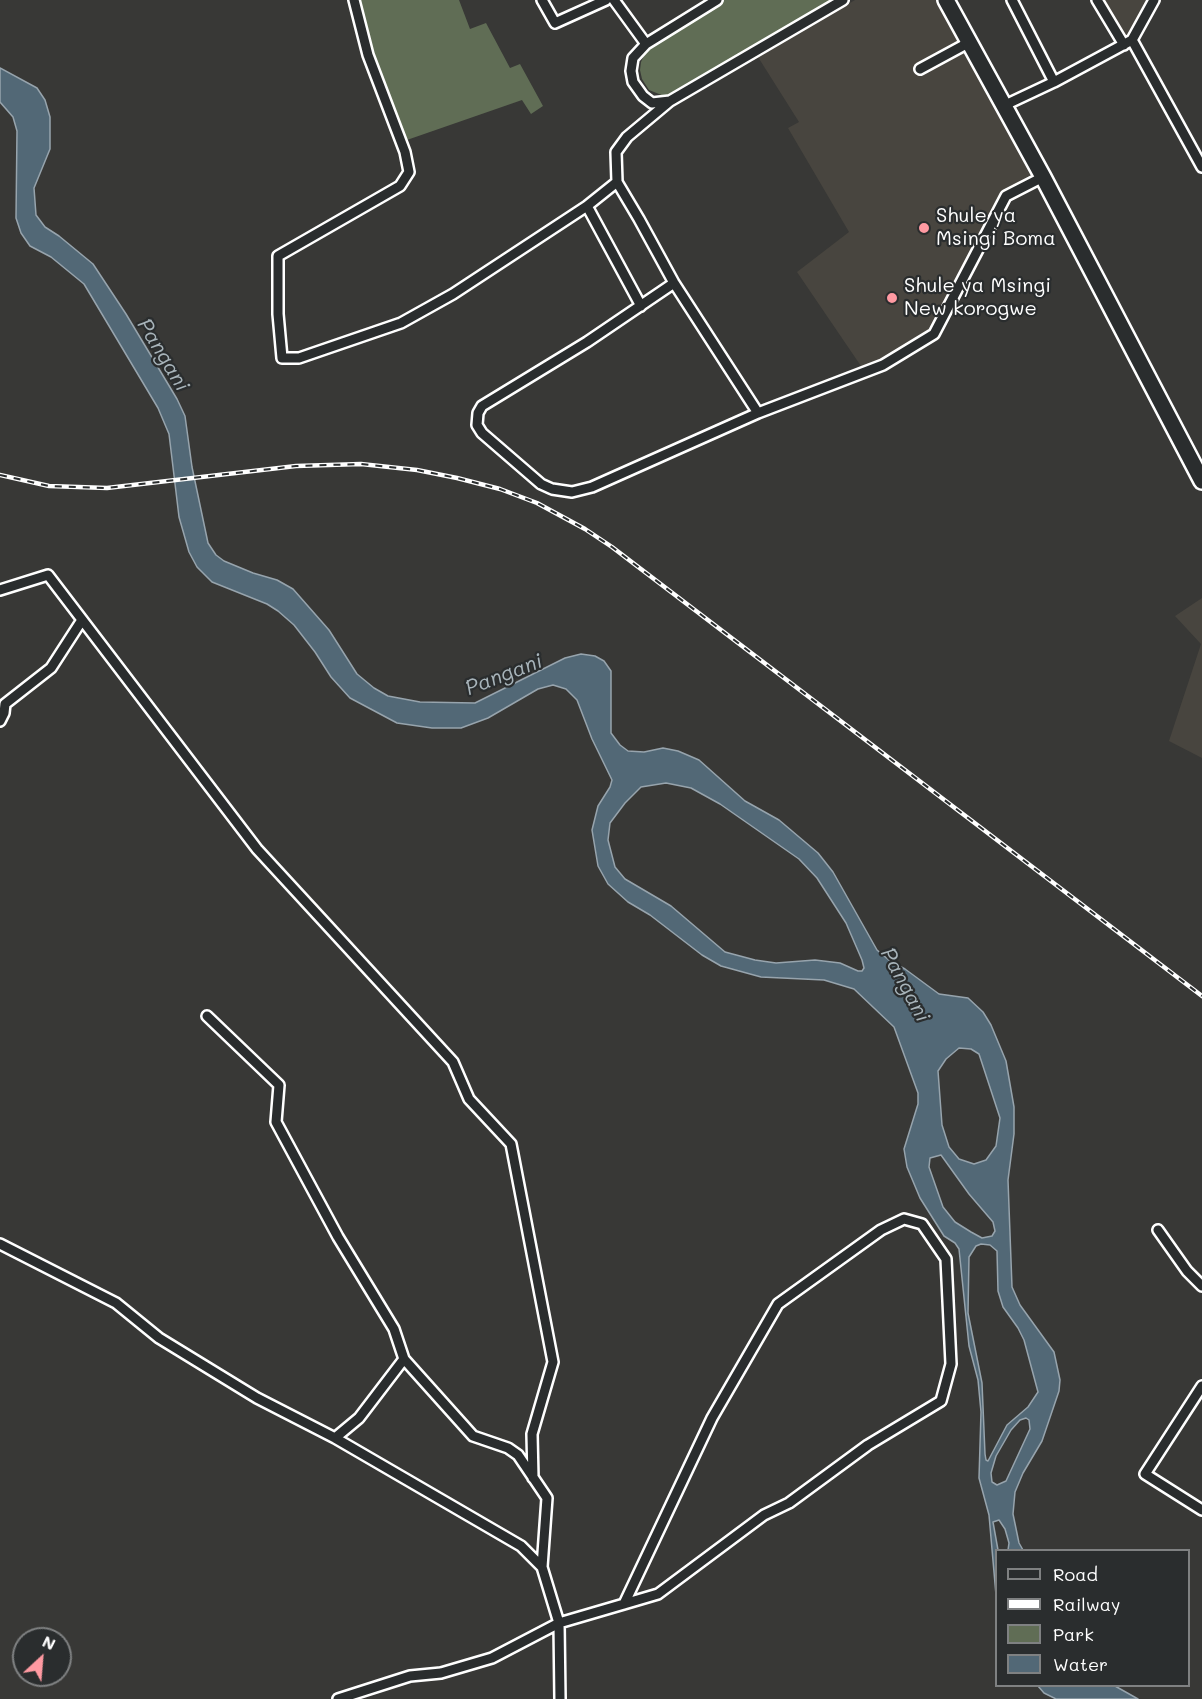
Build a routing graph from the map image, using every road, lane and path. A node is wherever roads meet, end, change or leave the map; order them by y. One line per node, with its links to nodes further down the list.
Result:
1 (354, 0): 21 (street)
2 (542, 0): 3 (street)
3 (606, 0)
4 (614, 0): 13 (street)
5 (843, 0): 16 (street)
6 (946, 0): 11 (highway)
7 (1012, 0): 15 (street)
8 (1096, 0): 12 (street)
9 (1154, 0): 12 (street)
10 (715, 1): 13 (street)
11 (968, 43): 14 (street); 17 (highway)
12 (1128, 43): 15 (street); 18 (street)
13 (646, 44): 16 (street)
14 (920, 69)
15 (1053, 82): 17 (street)
16 (670, 101): 20 (street)
17 (1003, 106): 19 (highway)
18 (1202, 167)
19 (1043, 177): 24 (street); 25 (highway)
20 (617, 182): 21 (street); 22 (street)
21 (587, 206): 23 (street)
22 (674, 283): 23 (street); 24 (street)
23 (640, 306): 24 (street)
24 (758, 413)
25 (1202, 481)
26 (0, 590): 27 (street)
27 (82, 620): 28 (street); 36 (street)
28 (0, 721)
29 (207, 1016): 33 (street)
30 (1158, 1230): 32 (street)
31 (0, 1244): 35 (street)
32 (1202, 1286)
33 (404, 1359): 35 (street); 36 (street)
34 (1202, 1386): 37 (street)
35 (335, 1438): 38 (street)
36 (533, 1478): 38 (street)
37 (1202, 1510)
38 (542, 1567): 40 (street)
39 (624, 1604): 39 (street); 40 (street)
40 (559, 1623): 41 (street); 42 (street)
41 (338, 1699)
42 (560, 1699)

